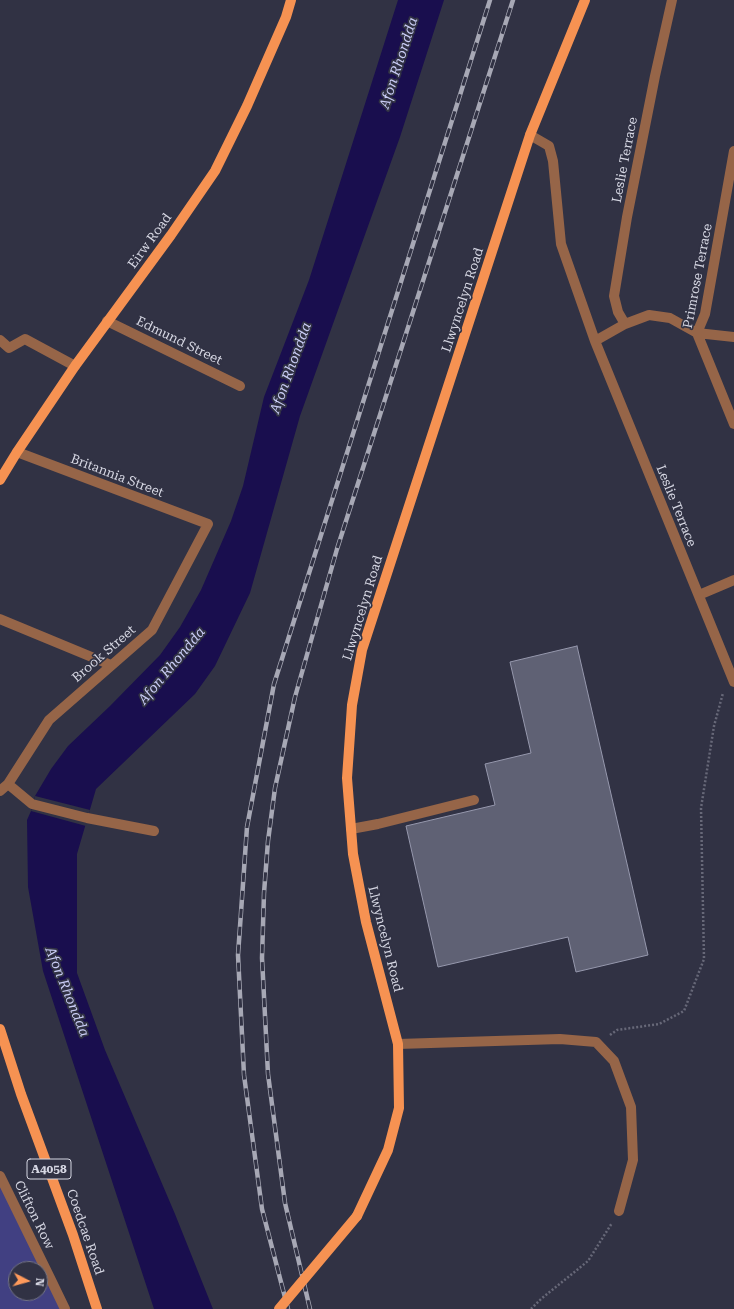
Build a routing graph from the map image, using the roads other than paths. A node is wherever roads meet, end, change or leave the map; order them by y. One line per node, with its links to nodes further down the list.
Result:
1 (291, 0): 6 (main road, Eirw Road)
2 (585, 0): 4 (main road, Llwyncelyn Road)
3 (672, 0): 7 (street, Leslie Terrace)
4 (530, 135): 11 (street, Leslie Terrace); 26 (main road, Llwyncelyn Road)
5 (734, 151): 8 (street, Primrose Terrace)
6 (107, 321): 12 (main road, Eirw Road); 13 (street, Edmund Street)
7 (625, 324): 8 (street); 11 (street)
8 (697, 332): 9 (street); 14 (street, Primrose Terrace)
9 (734, 337)
10 (0, 340): 12 (street)
11 (595, 341): 19 (street, Leslie Terrace)
12 (75, 366): 15 (main road, Eirw Road)
13 (240, 386)
14 (734, 424)
15 (17, 452): 16 (main road, Eirw Road); 17 (street, Britannia Street)
16 (0, 480)
17 (208, 524): 21 (street, Brook Street)
18 (734, 580): 19 (street)
19 (698, 595): 22 (street, Leslie Terrace)
20 (0, 620): 21 (street)
21 (111, 666): 23 (street, Brook Street)
22 (734, 682)
23 (8, 784): 24 (street, Brook Street); 27 (street)
24 (0, 791)
25 (474, 800): 26 (street)
26 (351, 829): 29 (main road, Llwyncelyn Road)
27 (154, 831)
28 (0, 1028): 33 (main road, Coedcae Road / A4058)
29 (398, 1044): 31 (street); 34 (main road, Llwyncelyn Road, bridge)
30 (0, 1176): 32 (street, Clifton Row)
31 (619, 1211)
32 (65, 1309)
33 (97, 1309)
34 (279, 1309)

